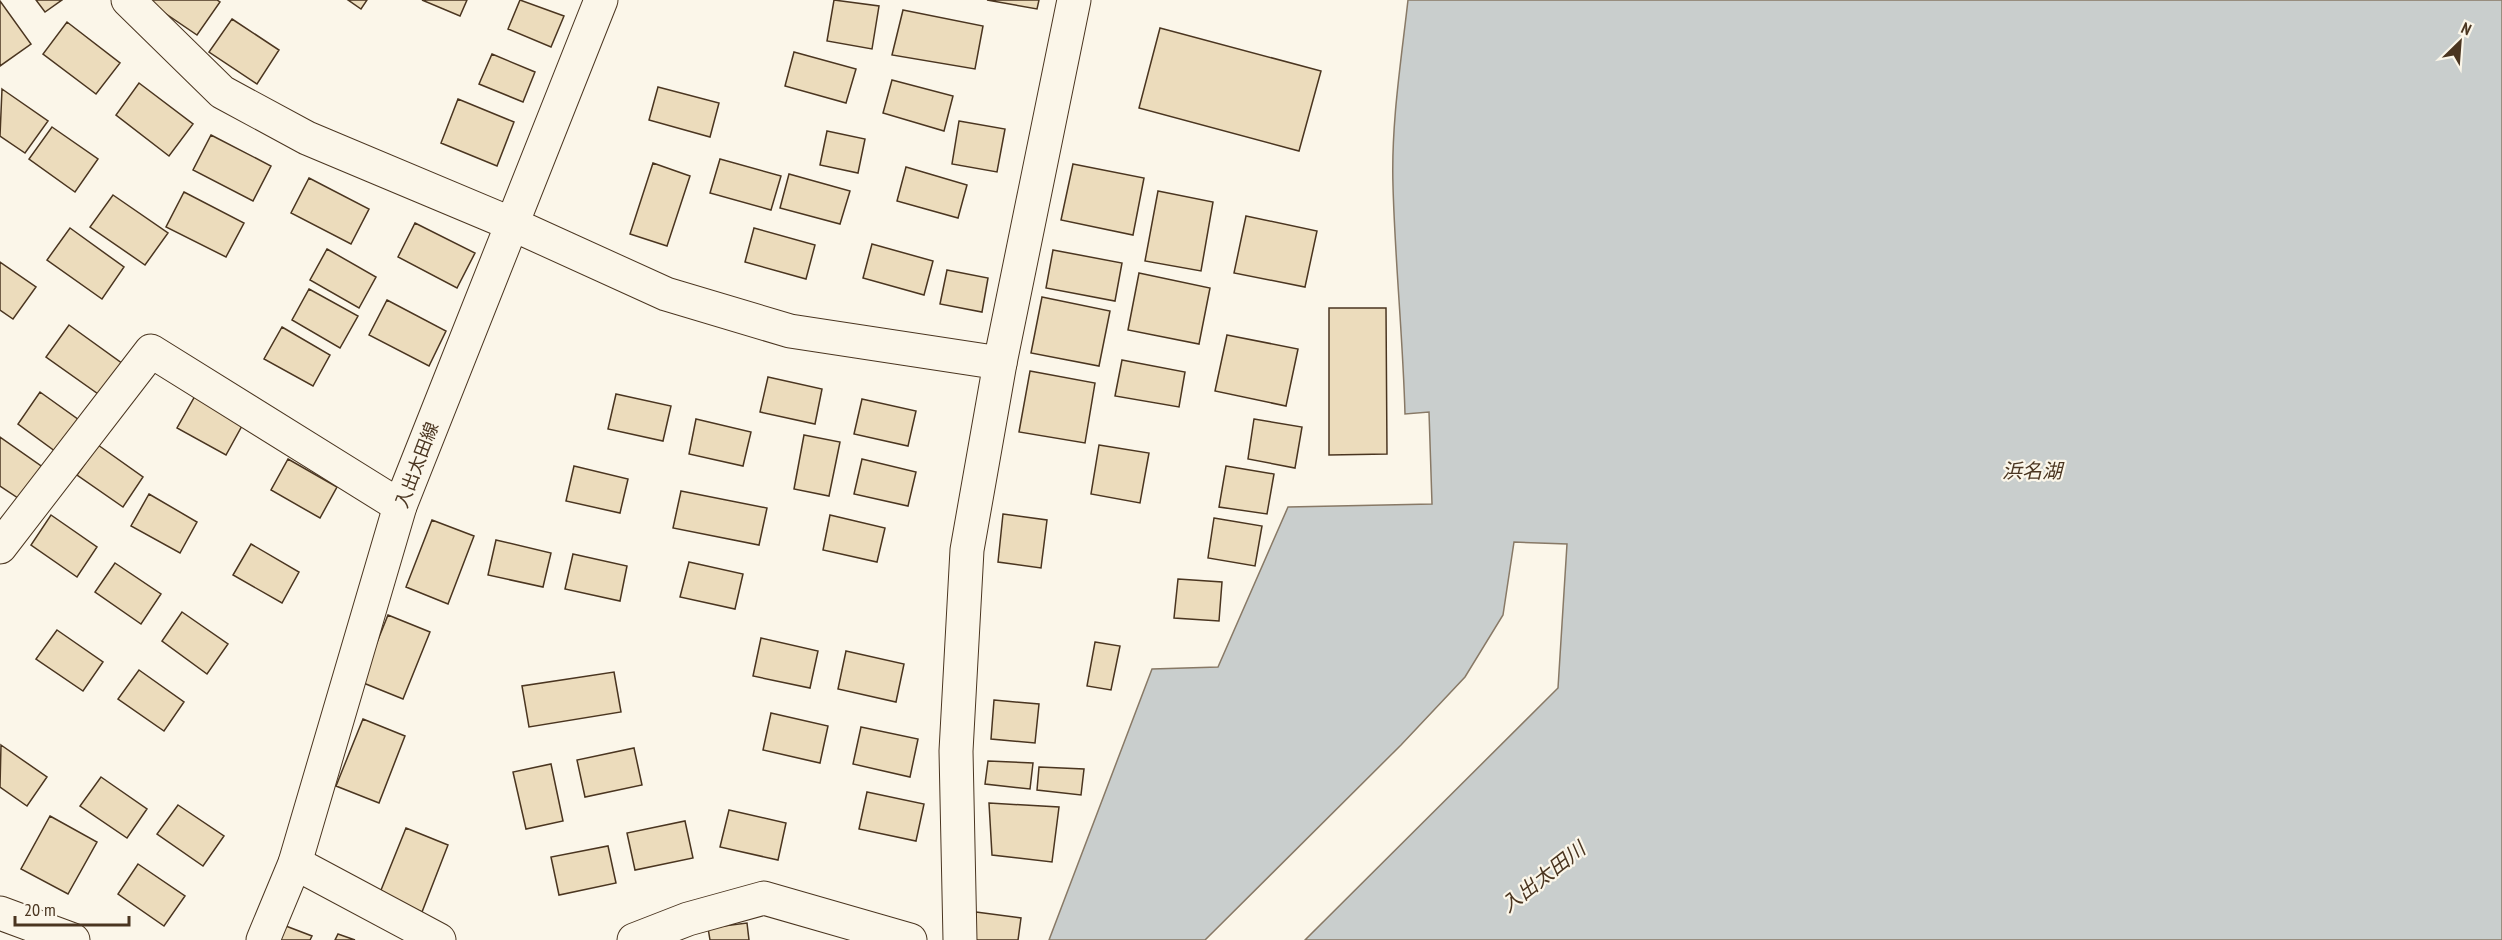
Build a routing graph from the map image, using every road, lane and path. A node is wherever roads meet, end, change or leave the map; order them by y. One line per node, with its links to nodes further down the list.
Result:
1 (128, 0): 4 (street)
2 (601, 0): 4 (street, 入出太田線)
3 (1074, 0): 5 (street)
4 (512, 224): 5 (street); 6 (street, 入出太田線)
5 (1000, 363): 15 (street)
6 (400, 506): 7 (street); 8 (street, 入出太田線)
7 (0, 547)
8 (295, 863): 11 (street, 入出太田線); 12 (street)
9 (0, 913): 10 (street)
10 (73, 940)
11 (263, 940)
12 (439, 940)
13 (634, 940): 14 (street)
14 (910, 940)
15 (960, 940)

